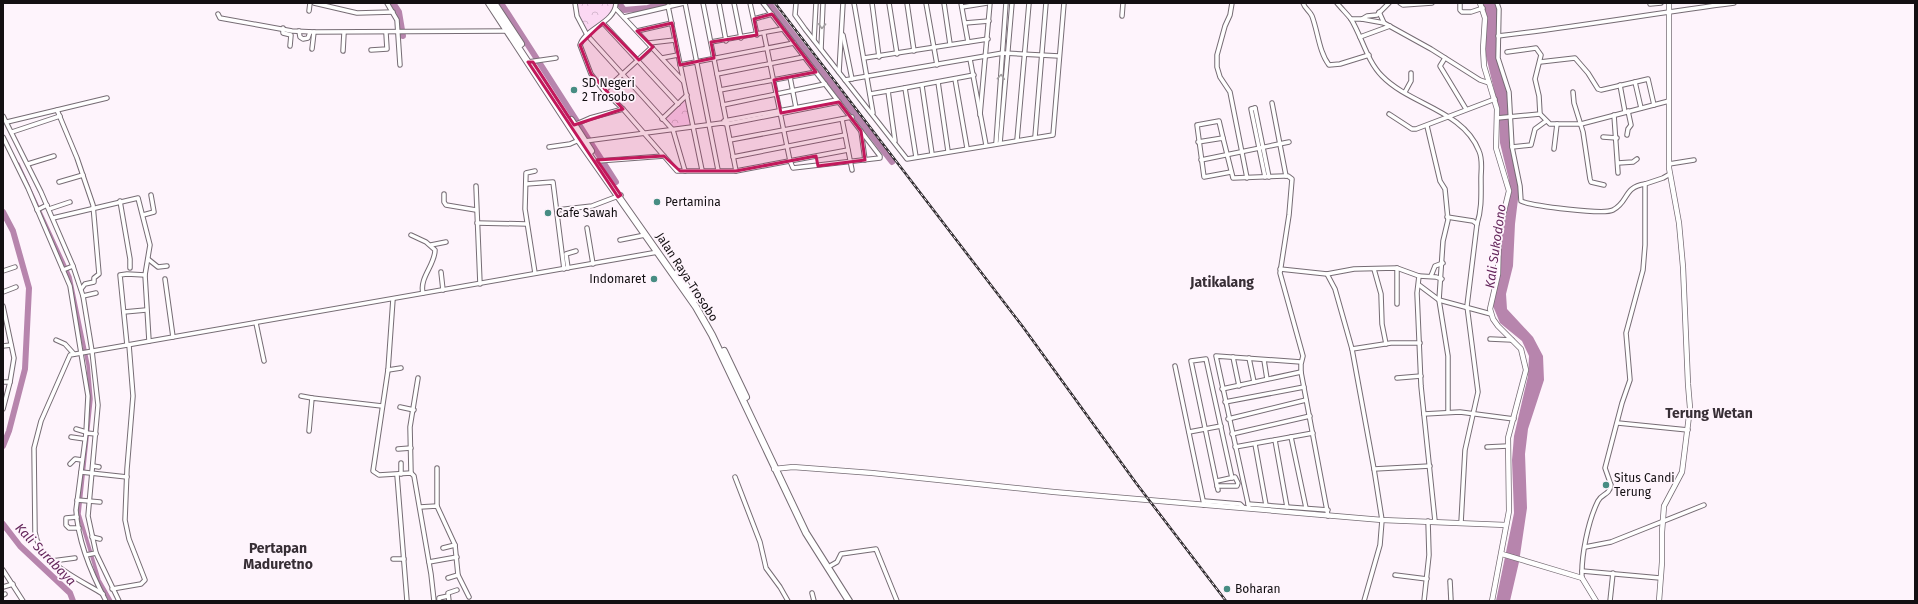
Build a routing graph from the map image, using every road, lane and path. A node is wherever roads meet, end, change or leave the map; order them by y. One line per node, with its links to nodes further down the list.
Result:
1 (310, 3): 48 (street)
2 (314, 3): 50 (street)
3 (387, 3): 50 (street)
4 (489, 3): 69 (highway, Jalan Raya Trosobo)
5 (494, 3): 118 (highway, Jalan Raya Trosobo)
6 (575, 3): 76 (street)
7 (616, 3): 47 (street)
8 (684, 3): 46 (street); 119 (street)
9 (703, 3): 85 (street)
10 (719, 3): 83 (street)
11 (734, 3): 80 (street)
12 (751, 3): 56 (street)
13 (763, 3): 53 (street)
14 (796, 3): 84 (street)
15 (816, 3): 84 (street)
16 (823, 3): 95 (street, one-way to 95)
17 (843, 3): 73 (street)
18 (854, 3): 114 (street)
19 (872, 3): 110 (street)
20 (889, 3): 102 (street)
21 (907, 3): 98 (street)
22 (926, 3): 93 (street)
23 (944, 3): 89 (street)
24 (987, 3): 44 (street)
25 (990, 3): 59 (street)
26 (1006, 3): 100 (street)
27 (1012, 3): 101 (street)
28 (1029, 3): 103 (street)
29 (1046, 3): 105 (street)
30 (1064, 3): 108 (street)
31 (1123, 3): 54 (street)
32 (1232, 3): 223 (street)
33 (1303, 3): 106 (street)
34 (1337, 3): 57 (street)
35 (1389, 3): 51 (street)
36 (1400, 3): 37 (street)
37 (1432, 3)
38 (1460, 3): 45 (street)
39 (1497, 3): 78 (street)
40 (1661, 3): 43 (street)
41 (1669, 3): 49 (main road)
42 (1734, 3): 49 (street)
43 (1650, 4)
44 (962, 5): 62 (street)
45 (1481, 5): 141 (main road)
46 (668, 6): 55 (street); 61 (street)
47 (616, 9): 55 (street); 60 (street)
48 (309, 11)
49 (1669, 11): 78 (street); 157 (main road)
50 (393, 12): 72 (street)
51 (1379, 12): 58 (street); 63 (street)
52 (218, 14): 65 (street)
53 (772, 14): 56 (street); 66 (street)
54 (1122, 16)
55 (624, 17): 67 (street)
56 (754, 19): 77 (street)
57 (1351, 19): 58 (street); 79 (street)
58 (1362, 19): 63 (street)
59 (989, 21): 62 (street); 81 (street)
60 (603, 23): 76 (street); 117 (street)
61 (672, 23): 67 (street); 82 (street)
62 (965, 23): 86 (street)
63 (1384, 23): 64 (street)
64 (1390, 26): 79 (street); 115 (street)
65 (283, 28): 68 (street); 90 (street)
66 (783, 29): 75 (street); 88 (street)
67 (637, 30): 87 (street)
68 (299, 31): 70 (street); 70 (street)
69 (507, 31): 72 (street); 118 (highway, Jalan Raya Trosobo)
70 (312, 32): 71 (street); 94 (street)
71 (344, 32): 74 (street); 97 (street)
72 (399, 32): 74 (street); 122 (street)
73 (842, 32): 126 (street); 133 (street)
74 (386, 33): 96 (street)
75 (764, 34): 77 (street); 92 (street)
76 (587, 35): 128 (street); 146 (street)
77 (757, 35): 80 (street)
78 (1498, 36): 179 (street)
79 (1360, 37): 106 (street)
80 (741, 38): 83 (street)
81 (988, 39): 86 (street); 107 (street)
82 (675, 40): 87 (street); 104 (street)
83 (726, 40): 85 (street)
84 (814, 40): 95 (street)
85 (711, 42): 113 (street)
86 (968, 42): 89 (street)
87 (649, 43): 91 (street)
88 (794, 43): 92 (street); 109 (street)
89 (950, 44): 93 (street)
90 (290, 46)
91 (652, 47): 112 (street); 117 (street)
92 (768, 48): 113 (street); 121 (street)
93 (933, 48): 98 (street); 124 (street)
94 (312, 49)
95 (821, 49): 126 (street)
96 (371, 50)
97 (343, 51)
98 (914, 51): 102 (street)
99 (1508, 52): 120 (street)
100 (1002, 53): 101 (street); 107 (street); 211 (street, one-way to 100)
101 (1008, 53): 103 (street); 211 (street)
102 (897, 54): 110 (street)
103 (1025, 54): 105 (street); 207 (street)
104 (678, 55): 112 (street); 123 (street)
105 (1042, 55): 108 (street); 201 (street)
106 (1369, 55): 149 (street)
107 (986, 56): 116 (street); 172 (street)
108 (1059, 56): 201 (street)
109 (804, 57): 121 (street); 125 (street)
110 (879, 57): 114 (street)
111 (556, 58): 118 (street)
112 (662, 58): 137 (street)
113 (714, 58): 119 (street); 129 (street)
114 (864, 58): 132 (street)
115 (1445, 58): 141 (street); 165 (street)
116 (970, 59): 124 (street); 130 (street)
117 (638, 60): 128 (street); 159 (street)
118 (534, 62): 187 (highway, Jalan Raya Trosobo); 205 (highway, Jalan Raya Trosobo)
119 (696, 62): 123 (street); 188 (street)
120 (1540, 62): 142 (street); 171 (street)
121 (771, 64): 129 (street); 135 (street)
122 (400, 65)
123 (680, 65): 137 (street)
124 (937, 65): 132 (street)
125 (816, 72): 131 (street); 140 (street)
126 (839, 72): 136 (street)
127 (1411, 73): 149 (street)
128 (623, 74): 146 (street); 181 (street)
129 (717, 74): 145 (street)
130 (974, 75): 134 (street); 172 (street)
131 (790, 77): 135 (street); 148 (street)
132 (867, 77): 133 (street); 151 (street)
133 (852, 79): 136 (street)
134 (955, 79): 138 (street); 217 (street)
135 (774, 80): 145 (street); 153 (street)
136 (845, 80): 169 (street)
137 (684, 82): 152 (street)
138 (938, 82): 143 (street); 222 (street)
139 (1635, 82): 142 (street); 161 (street); 163 (street)
140 (826, 84): 148 (street); 156 (street)
141 (1489, 84): 155 (main road)
142 (1620, 85): 168 (street)
143 (922, 86): 144 (street); 225 (street)
144 (905, 88): 147 (street); 231 (street)
145 (720, 90): 160 (street)
146 (604, 91): 164 (street)
147 (888, 91): 151 (street); 208 (street)
148 (792, 92): 153 (street); 162 (street)
149 (1405, 92): 177 (street)
150 (1573, 92): 190 (street)
151 (870, 94): 169 (street)
152 (687, 95): 159 (street); 192 (street)
153 (776, 95): 160 (street); 167 (street)
154 (107, 98): 166 (street)
155 (1495, 99): 165 (street); 180 (main road)
156 (838, 101): 162 (street); 178 (street)
157 (1669, 101): 161 (street); 242 (main road)
158 (1272, 103): 212 (street)
159 (678, 104): 181 (street)
160 (723, 105): 186 (street)
161 (1654, 105): 163 (street)
162 (798, 108): 167 (street)
163 (1641, 108): 168 (street)
164 (623, 109): 187 (street); 197 (street)
165 (1466, 109): 177 (street)
166 (57, 110): 175 (street); 185 (street)
167 (781, 111): 186 (street); 194 (street)
168 (1626, 112): 173 (street); 199 (street)
169 (873, 114): 208 (street)
170 (1389, 114): 191 (street)
171 (1540, 114): 179 (street); 184 (street)
172 (980, 115): 213 (street)
173 (1614, 115): 190 (street); 204 (street)
174 (3, 116): 185 (street)
175 (60, 116): 196 (street); 251 (street)
176 (1218, 116): 183 (street)
177 (1448, 116): 191 (street); 275 (street)
178 (852, 117): 182 (street); 195 (street)
179 (1511, 117): 180 (street); 216 (street)
180 (1498, 118): 323 (main road)
181 (662, 119): 193 (street)
182 (842, 119): 194 (street); 198 (street)
183 (1219, 120): 203 (street); 209 (street)
184 (1546, 121): 189 (street); 216 (street)
185 (7, 122): 196 (street)
186 (727, 122): 188 (street); 206 (street)
187 (577, 124): 205 (highway, Jalan Raya Trosobo)
188 (710, 124): 192 (street); 244 (street)
189 (1557, 124): 190 (street); 219 (street)
190 (1581, 124): 258 (street)
191 (1427, 126): 271 (street)
192 (693, 127): 193 (street); 243 (street)
193 (673, 130): 197 (street); 247 (street)
194 (785, 130): 206 (street); 214 (street)
195 (861, 130): 233 (street); 233 (street)
196 (12, 132): 220 (street)
197 (644, 132): 205 (street); 228 (street)
198 (845, 135): 214 (street); 221 (street)
199 (1627, 135)
200 (3, 137): 224 (street)
201 (1035, 137): 207 (street)
202 (1603, 137): 204 (street)
203 (1223, 138): 209 (street); 226 (street)
204 (1617, 138): 239 (street)
205 (586, 140): 215 (street); 236 (highway, Jalan Raya Trosobo); 262 (highway, Jalan Raya Trosobo)
206 (730, 140): 230 (street)
207 (1016, 140): 211 (street)
208 (895, 142): 231 (street)
209 (1198, 142): 234 (street)
210 (1289, 142): 212 (street)
211 (998, 143): 213 (street)
212 (1279, 144): 218 (street); 252 (street)
213 (986, 145): 217 (street)
214 (787, 146): 230 (street); 237 (street)
215 (549, 147)
216 (1512, 147): 257 (street)
217 (967, 148): 222 (street)
218 (1261, 148): 218 (street); 223 (street); 253 (street)
219 (1554, 149)
220 (20, 150): 224 (street); 240 (street)
221 (848, 150): 229 (street); 238 (street)
222 (948, 151): 225 (street)
223 (1242, 152): 226 (street); 254 (street)
224 (12, 154): 267 (street)
225 (932, 154): 231 (street)
226 (1226, 155): 234 (street); 249 (street)
227 (54, 156): 240 (street)
228 (664, 156): 236 (street); 247 (street)
229 (816, 156): 237 (street); 241 (street)
230 (733, 157): 248 (street)
231 (916, 157)
232 (1637, 159): 239 (street)
233 (865, 160): 238 (street)
234 (1201, 160): 249 (street)
235 (1694, 160): 242 (street)
236 (600, 161): 262 (highway, Jalan Raya Trosobo)
237 (790, 161): 241 (street); 248 (street)
238 (851, 161): 241 (street); 245 (street)
239 (1618, 163): 250 (street)
240 (28, 164): 265 (street)
241 (818, 166)
242 (1669, 169): 257 (street); 377 (main road)
243 (702, 170): 244 (street); 247 (street)
244 (718, 170): 248 (street)
245 (852, 170)
246 (535, 171): 256 (street)
247 (685, 171)
248 (736, 171)
249 (1230, 172): 254 (street)
250 (1618, 173)
251 (83, 175): 255 (street); 266 (street)
252 (1286, 176): 253 (street); 293 (street)
253 (1267, 177): 254 (street)
254 (1247, 178)
255 (59, 182)
256 (526, 184): 269 (street); 274 (street)
257 (1645, 184): 373 (street)
258 (1604, 185)
259 (476, 186): 268 (street)
260 (444, 194): 268 (street)
261 (151, 195): 270 (street)
262 (620, 196): 269 (street); 277 (highway, Jalan Raya Trosobo); 401 (highway, Jalan Raya Trosobo)
263 (120, 201): 266 (street); 270 (street); 290 (street)
264 (70, 202): 265 (street)
265 (47, 207): 267 (street); 272 (street)
266 (94, 208): 272 (street); 310 (street)
267 (38, 210): 295 (street)
268 (476, 210): 273 (street)
269 (557, 210): 292 (street)
270 (143, 215): 284 (street)
271 (1447, 217): 275 (street); 285 (street)
272 (53, 218): 287 (street)
273 (477, 223): 274 (street); 306 (street)
274 (527, 224): 298 (street)
275 (1477, 224): 319 (street)
276 (586, 228): 286 (street)
277 (646, 234): 279 (street); 283 (highway, Jalan Raya Trosobo)
278 (411, 235): 281 (street)
279 (620, 240)
280 (446, 242): 281 (street)
281 (431, 245): 314 (street)
282 (576, 251): 292 (street)
283 (658, 252): 286 (street); 401 (highway, Jalan Raya Trosobo)
284 (148, 259): 288 (street); 300 (street)
285 (1442, 263): 302 (street); 304 (street)
286 (593, 264): 292 (street)
287 (72, 266): 295 (street); 305 (street)
288 (167, 266)
289 (15, 267): 296 (street)
290 (130, 268)
291 (1397, 268): 294 (street); 301 (street); 318 (street)
292 (566, 269): 298 (street)
293 (1280, 269): 299 (street); 344 (street)
294 (1374, 269): 299 (street); 332 (street)
295 (64, 270): 307 (street)
296 (3, 271)
297 (441, 272): 311 (street)
298 (535, 274): 306 (street)
299 (1326, 274): 336 (street)
300 (145, 275): 321 (street); 322 (street)
301 (1419, 276): 302 (street); 308 (street)
302 (1431, 276): 304 (street)
303 (165, 279): 326 (street)
304 (1442, 280): 317 (street)
305 (79, 284): 307 (street); 310 (street)
306 (480, 284): 311 (street)
307 (70, 286): 338 (street)
308 (1419, 286): 317 (street); 331 (street)
309 (16, 287): 312 (street)
310 (81, 289): 315 (street)
311 (443, 290): 314 (street)
312 (3, 292)
313 (96, 293): 315 (street)
314 (422, 294): 316 (street)
315 (83, 296): 337 (street)
316 (393, 299): 324 (street); 347 (street)
317 (1439, 300): 319 (street); 367 (street)
318 (1397, 304)
319 (1467, 306): 323 (street); 369 (street)
320 (3, 308): 325 (street)
321 (146, 310): 322 (street); 330 (street)
322 (124, 312): 334 (street)
323 (1491, 314): 329 (main road)
324 (256, 323): 326 (street); 343 (street)
325 (5, 324): 333 (street)
326 (173, 337): 330 (street)
327 (1490, 339): 329 (street)
328 (56, 340): 339 (street)
329 (1513, 340): 372 (main road)
330 (149, 341): 334 (street)
331 (1420, 343): 332 (street); 349 (street)
332 (1386, 344): 336 (street)
333 (11, 345): 335 (street); 354 (street)
334 (128, 345): 337 (street); 407 (street)
335 (3, 346)
336 (1352, 349): 402 (street)
337 (91, 351): 338 (street); 382 (street)
338 (82, 352): 339 (street); 380 (street)
339 (74, 354): 443 (street)
340 (1234, 357): 341 (street); 356 (street); 358 (street)
341 (1249, 358): 342 (street); 355 (street)
342 (1264, 360): 344 (street); 352 (street)
343 (264, 361)
344 (1301, 362): 348 (street)
345 (1175, 366): 379 (street)
346 (401, 368): 347 (street)
347 (388, 370): 363 (street)
348 (1301, 372): 352 (street); 357 (street)
349 (1421, 376): 351 (street); 368 (street)
350 (418, 378): 366 (street)
351 (1397, 378)
352 (1267, 379): 355 (street)
353 (3, 382): 354 (street)
354 (10, 382): 365 (street)
355 (1254, 382): 356 (street)
356 (1238, 386): 358 (street)
357 (1304, 387): 361 (street); 362 (street)
358 (1222, 389): 362 (street)
359 (301, 396): 360 (street)
360 (312, 398): 363 (street); 378 (street)
361 (1306, 400): 370 (street); 371 (street)
362 (1225, 402): 371 (street)
363 (382, 406): 406 (street)
364 (400, 407): 366 (street)
365 (3, 409)
366 (414, 410): 391 (street)
367 (1448, 412): 368 (street); 369 (street)
368 (1424, 414): 398 (street)
369 (1473, 414): 372 (street); 428 (street)
370 (1310, 416): 381 (street); 383 (street)
371 (1228, 419): 383 (street)
372 (1514, 419): 389 (main road)
373 (1618, 423): 377 (street); 434 (street)
374 (1221, 426): 375 (street); 375 (street); 409 (street)
375 (1205, 429): 379 (street); 410 (street)
376 (76, 430): 380 (street)
377 (1688, 430): 427 (main road)
378 (309, 431)
379 (1189, 432): 414 (street)
380 (86, 433): 382 (street); 386 (street)
381 (1313, 433): 385 (street); 422 (street)
382 (95, 434): 397 (street)
383 (1232, 434): 392 (street)
384 (71, 436): 386 (street)
385 (1292, 437): 387 (street); 421 (street)
386 (85, 439): 394 (street)
387 (1275, 440): 388 (street); 420 (street)
388 (1255, 444): 392 (street); 415 (street)
389 (1508, 446): 390 (street); 429 (main road)
390 (1487, 447)
391 (411, 448): 393 (street); 405 (street)
392 (1235, 448): 419 (street)
393 (398, 449)
394 (82, 460): 396 (street); 403 (street)
395 (401, 463): 406 (street)
396 (70, 464)
397 (93, 466): 399 (street); 404 (street)
398 (1430, 466): 402 (street); 426 (street)
399 (99, 468)
400 (437, 468): 417 (street)
401 (780, 468): 414 (main road); 445 (highway, Jalan Raya Trosobo); 473 (highway, Jalan Raya Trosobo)
402 (1374, 468): 424 (street)
403 (82, 472): 404 (street); 411 (street)
404 (91, 473): 407 (street); 412 (street)
405 (410, 473): 406 (street); 418 (street)
406 (399, 474): 442 (street)
407 (127, 477): 458 (street)
408 (735, 477): 471 (street)
409 (1232, 478): 410 (street); 410 (street)
410 (1217, 486)
411 (78, 500): 412 (street); 423 (street)
412 (88, 501): 413 (street); 431 (street)
413 (100, 502)
414 (1204, 503): 419 (main road)
415 (1266, 505): 419 (street); 420 (street)
416 (1704, 505): 427 (street)
417 (437, 506): 418 (street); 433 (street)
418 (420, 507): 444 (street)
419 (1247, 507): 422 (main road)
420 (1287, 507): 421 (street)
421 (1306, 508): 422 (street)
422 (1328, 513): 424 (main road)
423 (77, 517): 430 (street); 430 (street)
424 (1382, 520): 425 (main road); 476 (street)
425 (1428, 521): 426 (main road); 454 (street)
426 (1435, 521): 428 (main road)
427 (1662, 522): 434 (street); 453 (main road)
428 (1461, 523): 429 (main road)
429 (1506, 525): 438 (main road)
430 (79, 528): 437 (street)
431 (92, 537): 432 (street); 436 (street)
432 (100, 539)
433 (455, 546): 435 (street); 439 (street)
434 (1585, 547): 447 (street)
435 (443, 548)
436 (95, 553): 437 (street); 458 (street)
437 (86, 555): 461 (street)
438 (1504, 555): 452 (main road); 479 (main road)
439 (457, 557): 444 (street); 449 (street)
440 (75, 558): 443 (street)
441 (393, 559): 442 (street)
442 (404, 559): 467 (street)
443 (52, 561): 461 (street)
444 (429, 562): 468 (street)
445 (832, 565): 474 (highway, Jalan Raya Trosobo); 475 (street)
446 (3, 570): 456 (street)
447 (1582, 571): 448 (street); 452 (street)
448 (1613, 573): 453 (street); 481 (street)
449 (458, 575): 451 (street); 463 (street)
450 (1395, 575): 454 (street)
451 (448, 578)
452 (1582, 578): 480 (main road)
453 (1660, 578): 482 (main road)
454 (1427, 579): 477 (street)
455 (1450, 581): 478 (street)
456 (13, 584): 457 (street); 464 (street)
457 (3, 587)
458 (112, 589): 466 (street)
459 (457, 590): 462 (street)
460 (812, 592): 472 (street)
461 (103, 594): 465 (street)
462 (448, 596): 469 (street); 470 (street)
463 (469, 597)
464 (23, 601)
465 (106, 601)
466 (119, 601)
467 (407, 601)
468 (434, 601)
469 (439, 601)
470 (449, 601)
471 (788, 601)
472 (814, 601)
473 (849, 601)
474 (853, 601)
475 (897, 601)
476 (1364, 601)
477 (1424, 601)
478 (1451, 601)
479 (1492, 601)
480 (1596, 601)
481 (1610, 601)
482 (1659, 601)

